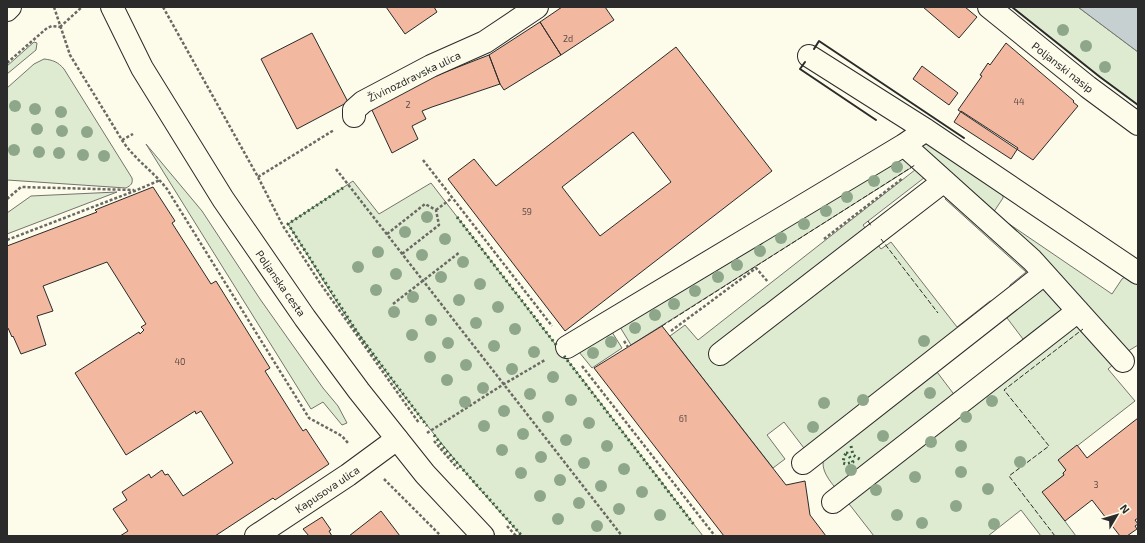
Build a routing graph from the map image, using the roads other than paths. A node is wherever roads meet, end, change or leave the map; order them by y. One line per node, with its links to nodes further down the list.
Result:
1 (10, 7): 5 (main road)
2 (112, 7): 18 (main road, Poljanska cesta)
3 (537, 7): 7 (main road, Živinozdravska ulica)
4 (989, 7): 8 (main road, Poljanski nasip)
5 (7, 10)
6 (809, 56): 9 (main road)
7 (354, 116)
8 (1138, 124)
9 (926, 130): 10 (main road); 12 (main road)
10 (904, 145): 11 (main road); 15 (main road)
11 (944, 181): 13 (main road); 16 (main road)
12 (1138, 273)
13 (1044, 274): 14 (main road); 19 (main road)
14 (1078, 311): 17 (main road); 20 (main road)
15 (567, 347)
16 (720, 354)
17 (1123, 361)
18 (397, 439): 21 (main road, Kapusova ulica); 22 (main road, Poljanska cesta)
19 (804, 463)
20 (833, 502)
21 (256, 536)
22 (483, 536)

